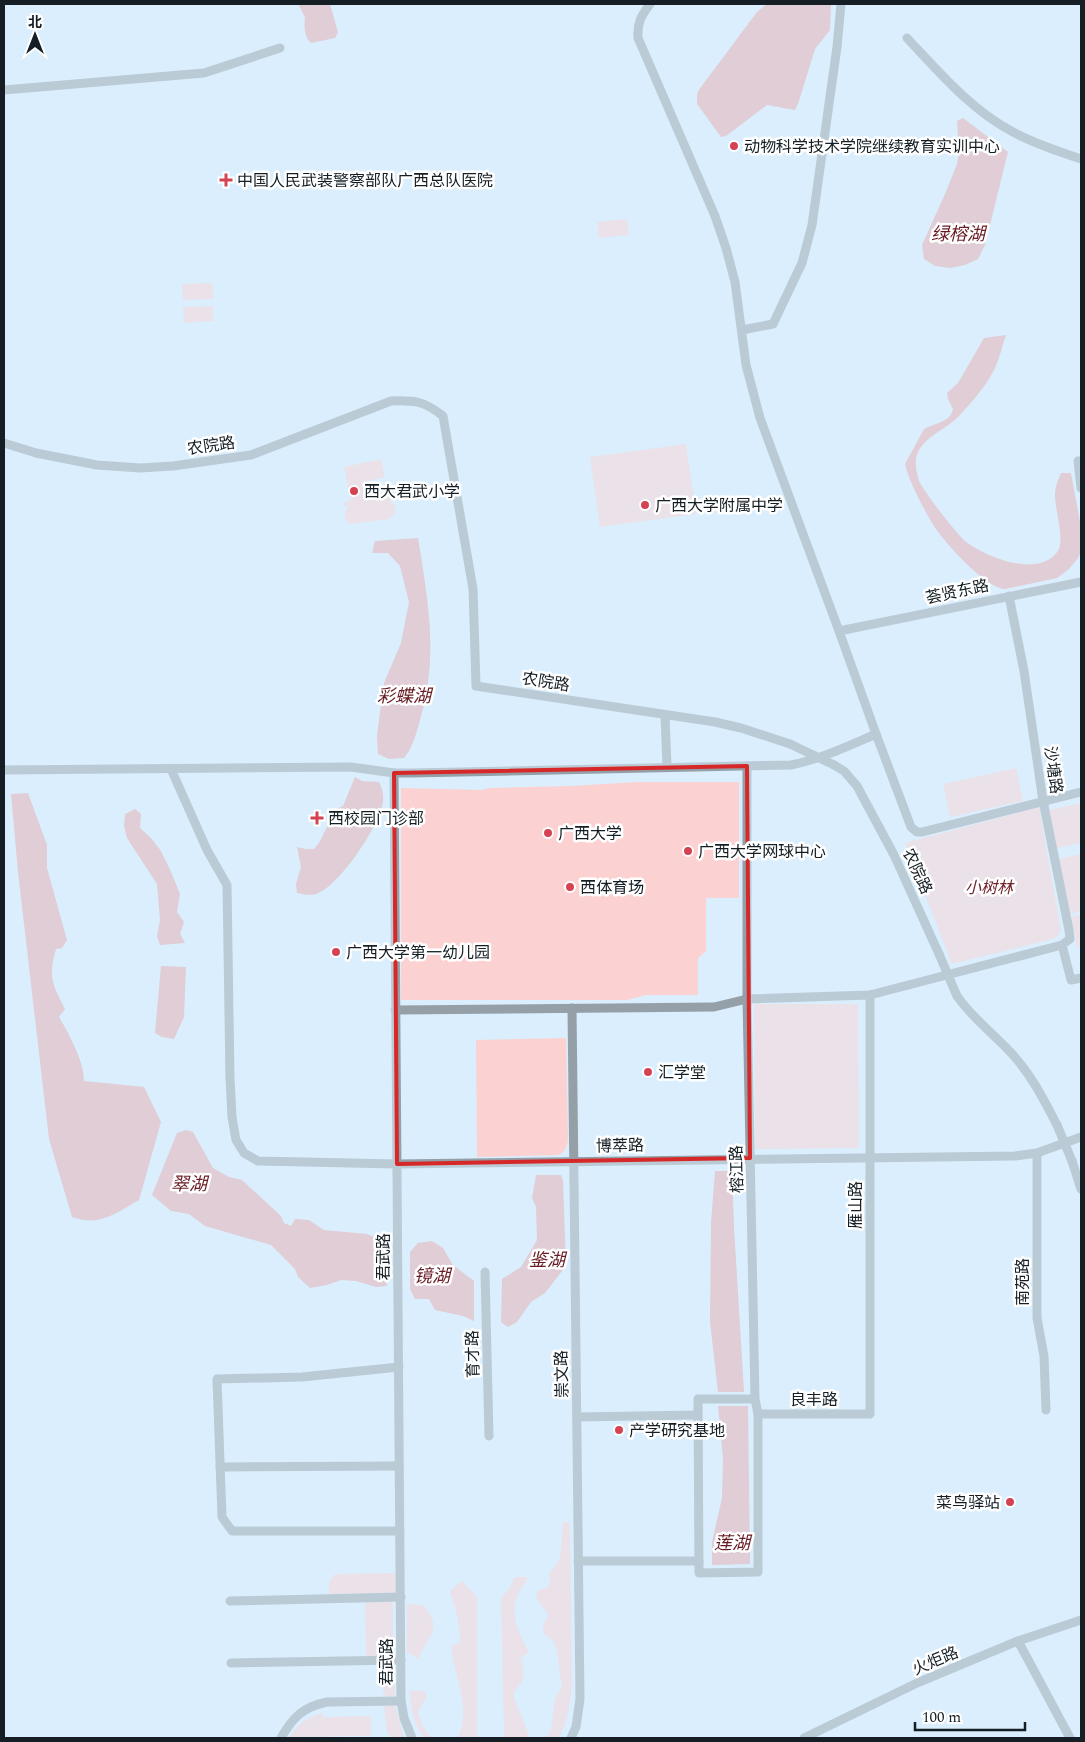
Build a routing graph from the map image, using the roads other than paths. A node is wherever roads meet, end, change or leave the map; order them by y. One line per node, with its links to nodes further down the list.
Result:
1 (650, 4): 7 (street)
2 (841, 4): 7 (street)
3 (907, 38): 6 (street)
4 (280, 48): 5 (street)
5 (4, 90)
6 (1081, 159)
7 (742, 330): 13 (street)
8 (4, 443): 14 (street, 农院路)
9 (1080, 461): 10 (street)
10 (1081, 488)
11 (1081, 582): 12 (street, 荟贤东路)
12 (1009, 596): 13 (street, 荟贤东路); 22 (street, 沙塘路)
13 (839, 631): 15 (street)
14 (665, 715): 17 (street); 35 (street, 农院路, bridge)
15 (876, 734): 16 (street); 22 (street)
16 (747, 766): 17 (street); 26 (street, 榕江路)
17 (667, 767): 20 (street)
18 (171, 769): 19 (street); 20 (street); 34 (street, 博萃路)
19 (4, 770)
20 (394, 773): 28 (street, 君武路)
21 (1081, 792): 22 (street)
22 (1043, 801): 23 (street, 沙塘路)
23 (1062, 946): 24 (street); 25 (street)
24 (1081, 978)
25 (870, 995): 26 (street); 31 (street, 雁山路)
26 (747, 998): 27 (street); 32 (street, 榕江路)
27 (572, 1008): 28 (street); 33 (street, 崇文路)
28 (396, 1010): 34 (street, 君武路)
29 (1081, 1137): 30 (street, 博萃路)
30 (1037, 1153): 31 (street, 博萃路); 39 (street, 南苑路)
31 (870, 1157): 32 (street, 博萃路); 41 (street, 雁山路)
32 (750, 1158): 33 (street, 博萃路); 38 (street, 榕江路)
33 (574, 1161): 34 (street, 博萃路); 43 (street, 崇文路)
34 (397, 1164): 37 (street, 君武路)
35 (1081, 1189)
36 (485, 1272): 44 (street, 育才路)
37 (398, 1367): 45 (street, 君武路); 46 (street)
38 (755, 1399): 40 (street, 榕江路); 42 (street)
39 (1046, 1410)
40 (758, 1414): 41 (street, 良丰路); 49 (street, 榕江路)
41 (870, 1414)
42 (698, 1415): 43 (street); 49 (street)
43 (577, 1417): 48 (street, 崇文路)
44 (489, 1436)
45 (399, 1466): 46 (street); 47 (street, 君武路)
46 (220, 1467): 47 (street)
47 (400, 1531): 50 (street, 君武路)
48 (578, 1561): 49 (street); 59 (street, 崇文路)
49 (699, 1561)
50 (400, 1598): 51 (street); 54 (street, 君武路)
51 (230, 1601)
52 (1081, 1620): 53 (street, 火炬路)
53 (1018, 1641): 60 (street, 火炬路); 61 (street)
54 (401, 1660): 55 (street); 56 (street, 君武路)
55 (231, 1663)
56 (401, 1701): 57 (street); 58 (street, 君武路)
57 (281, 1738)
58 (412, 1738)
59 (570, 1738)
60 (804, 1738)
61 (1070, 1738)

